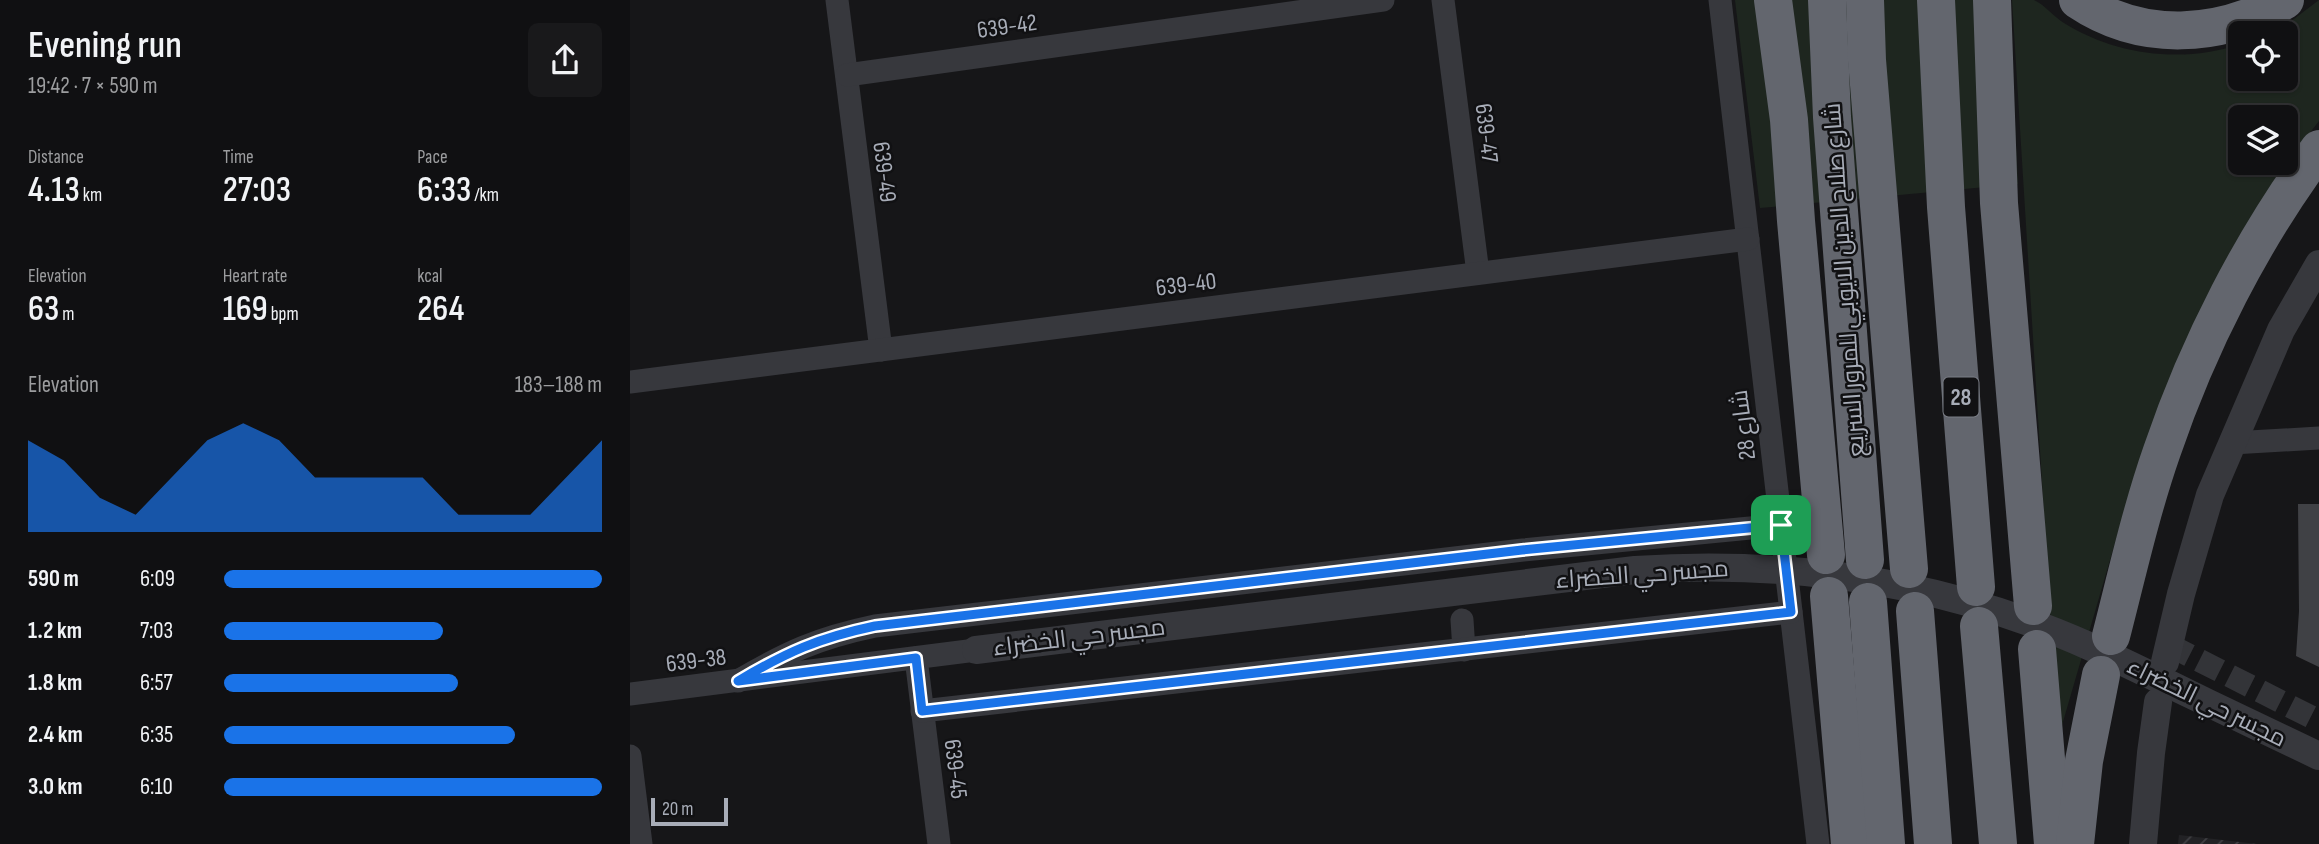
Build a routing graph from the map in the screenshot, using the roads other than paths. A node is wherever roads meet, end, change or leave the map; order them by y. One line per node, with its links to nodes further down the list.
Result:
1 (837, 0): 12 (street, 639-49)
2 (1383, 0): 12 (street, 639-42)
3 (1443, 0): 16 (street, 639-47)
4 (1720, 0): 14 (street, شارع 28)
5 (1773, 0): 22 (highway)
6 (1827, 0): 23 (highway, شارع صلاح الدين الايوبي للمرور السريع)
7 (1865, 0): 24 (highway, شارع صلاح الدين الايوبي للمرور السريع)
8 (1936, 0): 25 (highway, 28)
9 (1992, 0): 28 (highway)
10 (2078, 0): 11 (highway)
11 (2285, 0)
12 (847, 75): 17 (street, 639-49)
13 (2319, 149): 33 (highway)
14 (1748, 239): 16 (street, 639-40); 21 (street, شارع 28)
15 (2319, 264): 20 (street)
16 (1478, 273): 17 (street, 639-40)
17 (881, 350): 18 (street, 639-40)
18 (630, 382)
19 (2319, 438): 20 (street)
20 (2232, 443): 38 (street)
21 (1781, 525): 30 (street, شارع 28); 40 (street)
22 (1826, 555)
23 (1865, 559)
24 (1909, 569)
25 (1976, 587)
26 (1829, 596): 49 (highway)
27 (1868, 602): 50 (highway)
28 (2033, 606)
29 (1915, 611): 51 (highway)
30 (1791, 612): 36 (street); 48 (street, شارع 28)
31 (1462, 621): 36 (street)
32 (1979, 626): 52 (highway)
33 (2111, 636)
34 (2037, 649): 53 (highway)
35 (976, 650): 37 (street, 639-38); 45 (street, مجسر حي الخضراء)
36 (1464, 650): 43 (street)
37 (916, 658): 40 (street, 639-38); 43 (street, 639-45)
38 (2165, 662)
39 (2101, 675): 54 (highway)
40 (738, 681): 41 (street, 639-38)
41 (630, 694)
42 (2158, 702): 55 (street)
43 (922, 711): 47 (street, 639-45)
44 (630, 756): 46 (street)
45 (2319, 756)
46 (641, 844)
47 (939, 844)
48 (1818, 844)
49 (1850, 844)
50 (1886, 844)
51 (1933, 844)
52 (1998, 844)
53 (2053, 844)
54 (2075, 844)
55 (2143, 844)

